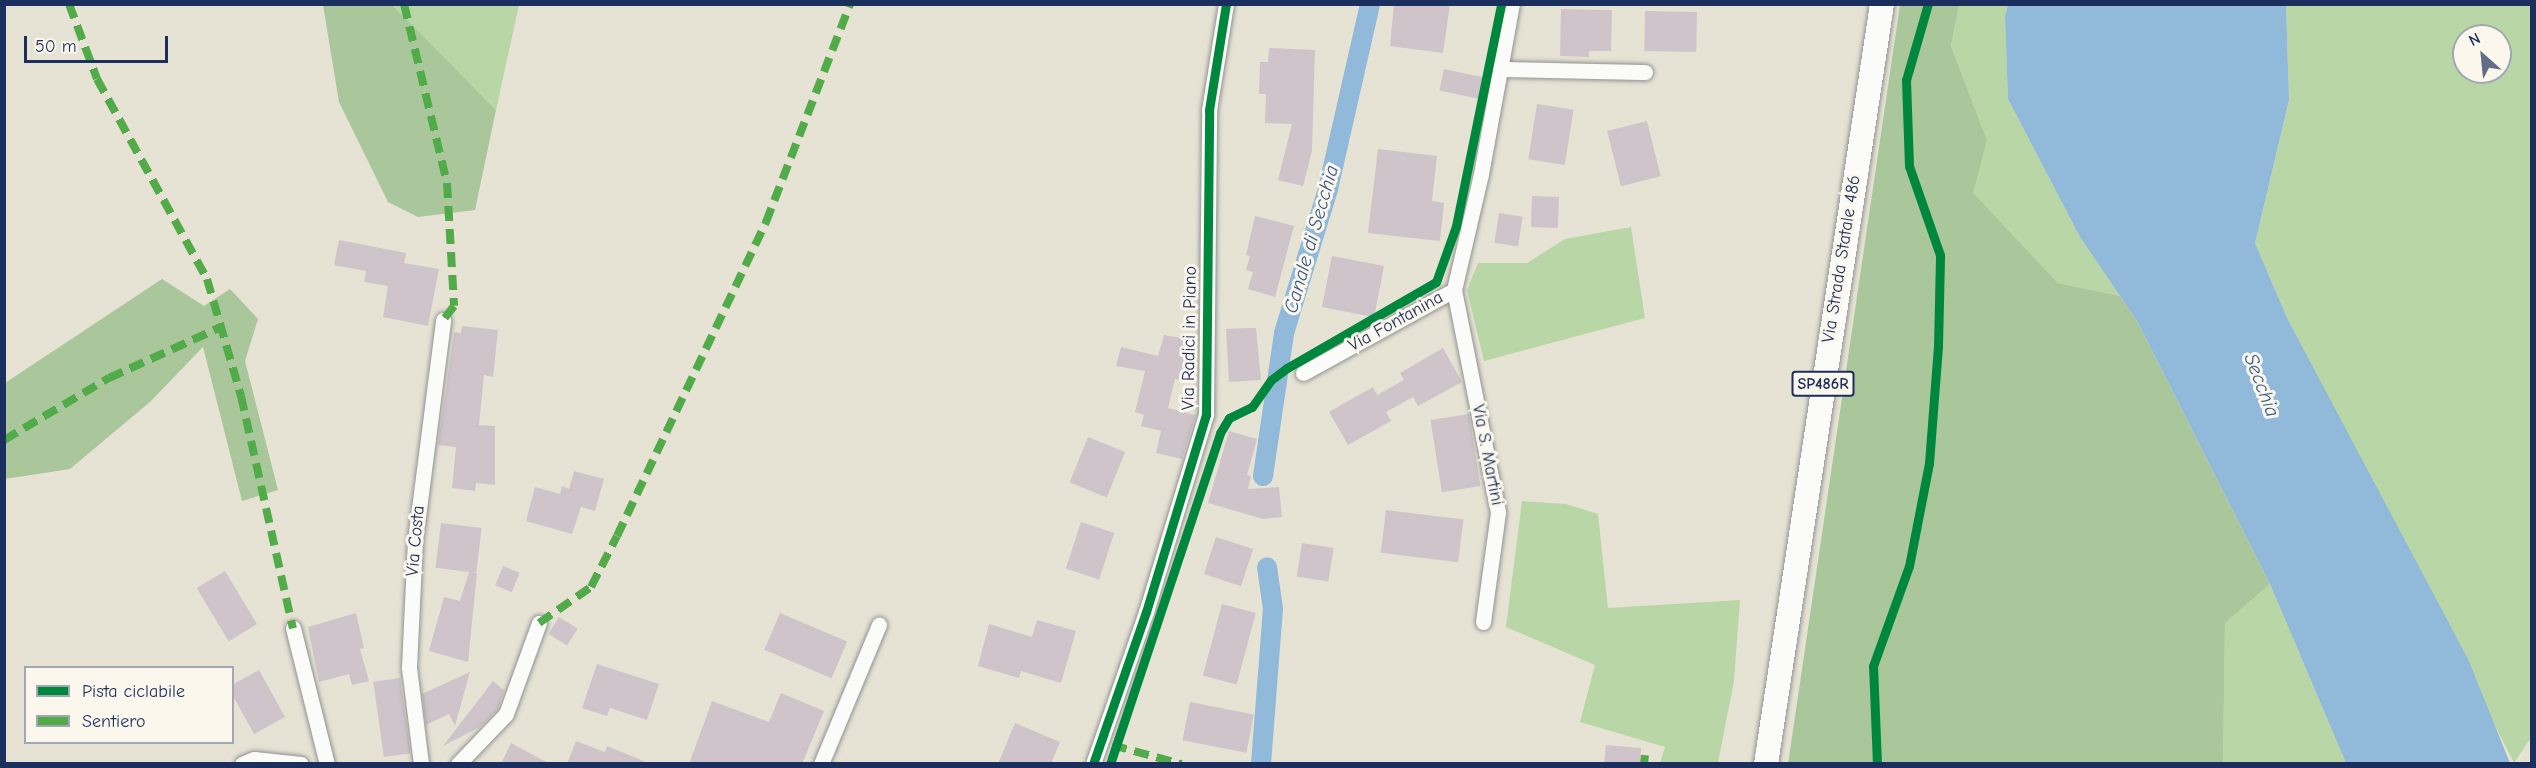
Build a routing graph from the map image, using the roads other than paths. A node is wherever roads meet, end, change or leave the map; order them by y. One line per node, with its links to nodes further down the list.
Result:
1 (1226, 4): 19 (street, Via Radici in Piano)
2 (1512, 4): 4 (street, Via Fontanina)
3 (1882, 4): 20 (main road, Via Strada Statale 486 / SP486R)
4 (1500, 69): 5 (street); 6 (street, Via Fontanina)
5 (1645, 72)
6 (1454, 290): 8 (street, Via Fontanina); 9 (street, Via S. Martini)
7 (443, 320): 16 (street, Via Costa)
8 (1303, 373)
9 (1484, 622)
10 (539, 624): 17 (street)
11 (879, 625): 18 (street)
12 (293, 628): 15 (street)
13 (242, 764): 14 (street)
14 (301, 764)
15 (327, 764)
16 (422, 764)
17 (458, 764)
18 (821, 764)
19 (1093, 764)
20 (1766, 764)

